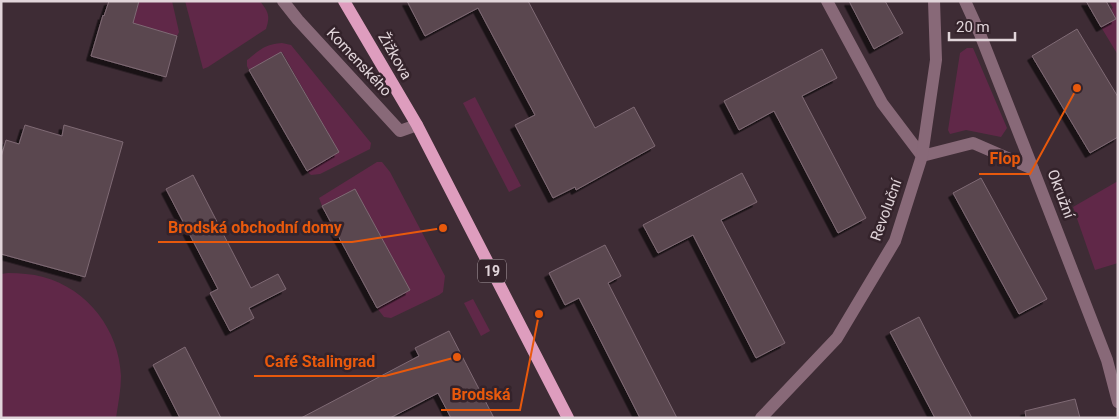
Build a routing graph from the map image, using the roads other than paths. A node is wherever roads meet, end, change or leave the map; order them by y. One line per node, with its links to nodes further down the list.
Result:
1 (283, 1): 6 (street, Komenského)
2 (827, 1): 7 (street)
3 (934, 1): 7 (street, Revoluční)
4 (965, 1): 8 (street, Okružní)
5 (346, 2): 6 (main road, Žižkova / 19)
6 (416, 125): 10 (main road, 19)
7 (922, 156): 8 (street); 11 (street, Revoluční)
8 (1034, 169): 9 (street, Okružní)
9 (1118, 402)
10 (568, 418)
11 (761, 418)

